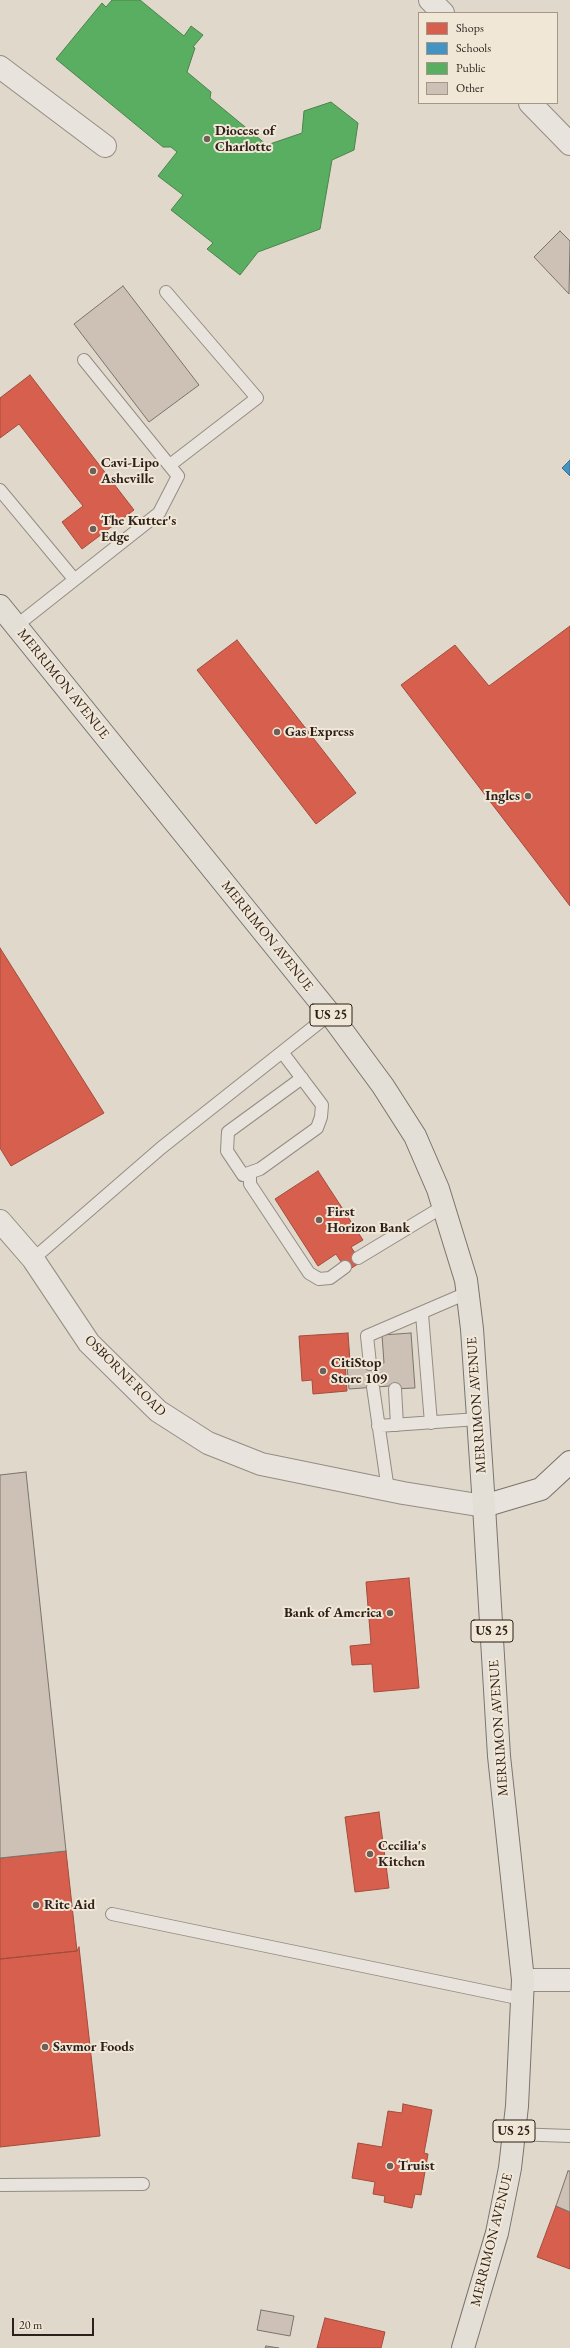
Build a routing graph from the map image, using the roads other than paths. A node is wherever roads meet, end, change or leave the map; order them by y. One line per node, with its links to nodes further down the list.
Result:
1 (430, 0): 2 (street)
2 (442, 12)
3 (0, 67): 6 (street)
4 (531, 104): 5 (street)
5 (570, 144)
6 (105, 146)
7 (166, 292): 9 (lane)
8 (84, 360): 9 (lane)
9 (170, 465): 11 (lane)
10 (0, 490): 11 (lane)
11 (74, 580): 13 (lane)
12 (0, 606): 13 (main road, MERRIMON AVENUE / US 25)
13 (16, 626): 14 (main road, MERRIMON AVENUE / US 25)
14 (330, 1014): 15 (lane); 18 (main road, MERRIMON AVENUE / US 25)
15 (282, 1052): 16 (lane); 21 (lane)
16 (302, 1078): 17 (lane); 17 (lane)
17 (250, 1174): 22 (lane)
18 (444, 1206): 20 (lane); 23 (main road, MERRIMON AVENUE / US 25)
19 (0, 1221): 21 (street, OSBORNE ROAD)
20 (358, 1258)
21 (33, 1259): 33 (street, OSBORNE ROAD)
22 (345, 1267)
23 (467, 1293): 24 (lane); 28 (main road, MERRIMON AVENUE / US 25)
24 (422, 1314): 25 (lane); 29 (lane)
25 (370, 1364)
26 (373, 1387): 31 (lane)
27 (395, 1389): 30 (lane)
28 (478, 1419): 29 (lane); 34 (main road, MERRIMON AVENUE / US 25)
29 (431, 1423): 30 (lane)
30 (397, 1425): 31 (lane)
31 (378, 1426): 33 (lane)
32 (570, 1462): 34 (street)
33 (388, 1490): 34 (street, OSBORNE ROAD)
34 (484, 1506): 37 (main road, MERRIMON AVENUE / US 25)
35 (112, 1914): 37 (lane)
36 (570, 1980): 37 (street)
37 (523, 1989): 38 (main road, MERRIMON AVENUE / US 25)
38 (514, 2134): 39 (lane); 42 (main road, MERRIMON AVENUE / US 25)
39 (570, 2136)
40 (143, 2184): 41 (lane)
41 (0, 2185)
42 (463, 2348)

